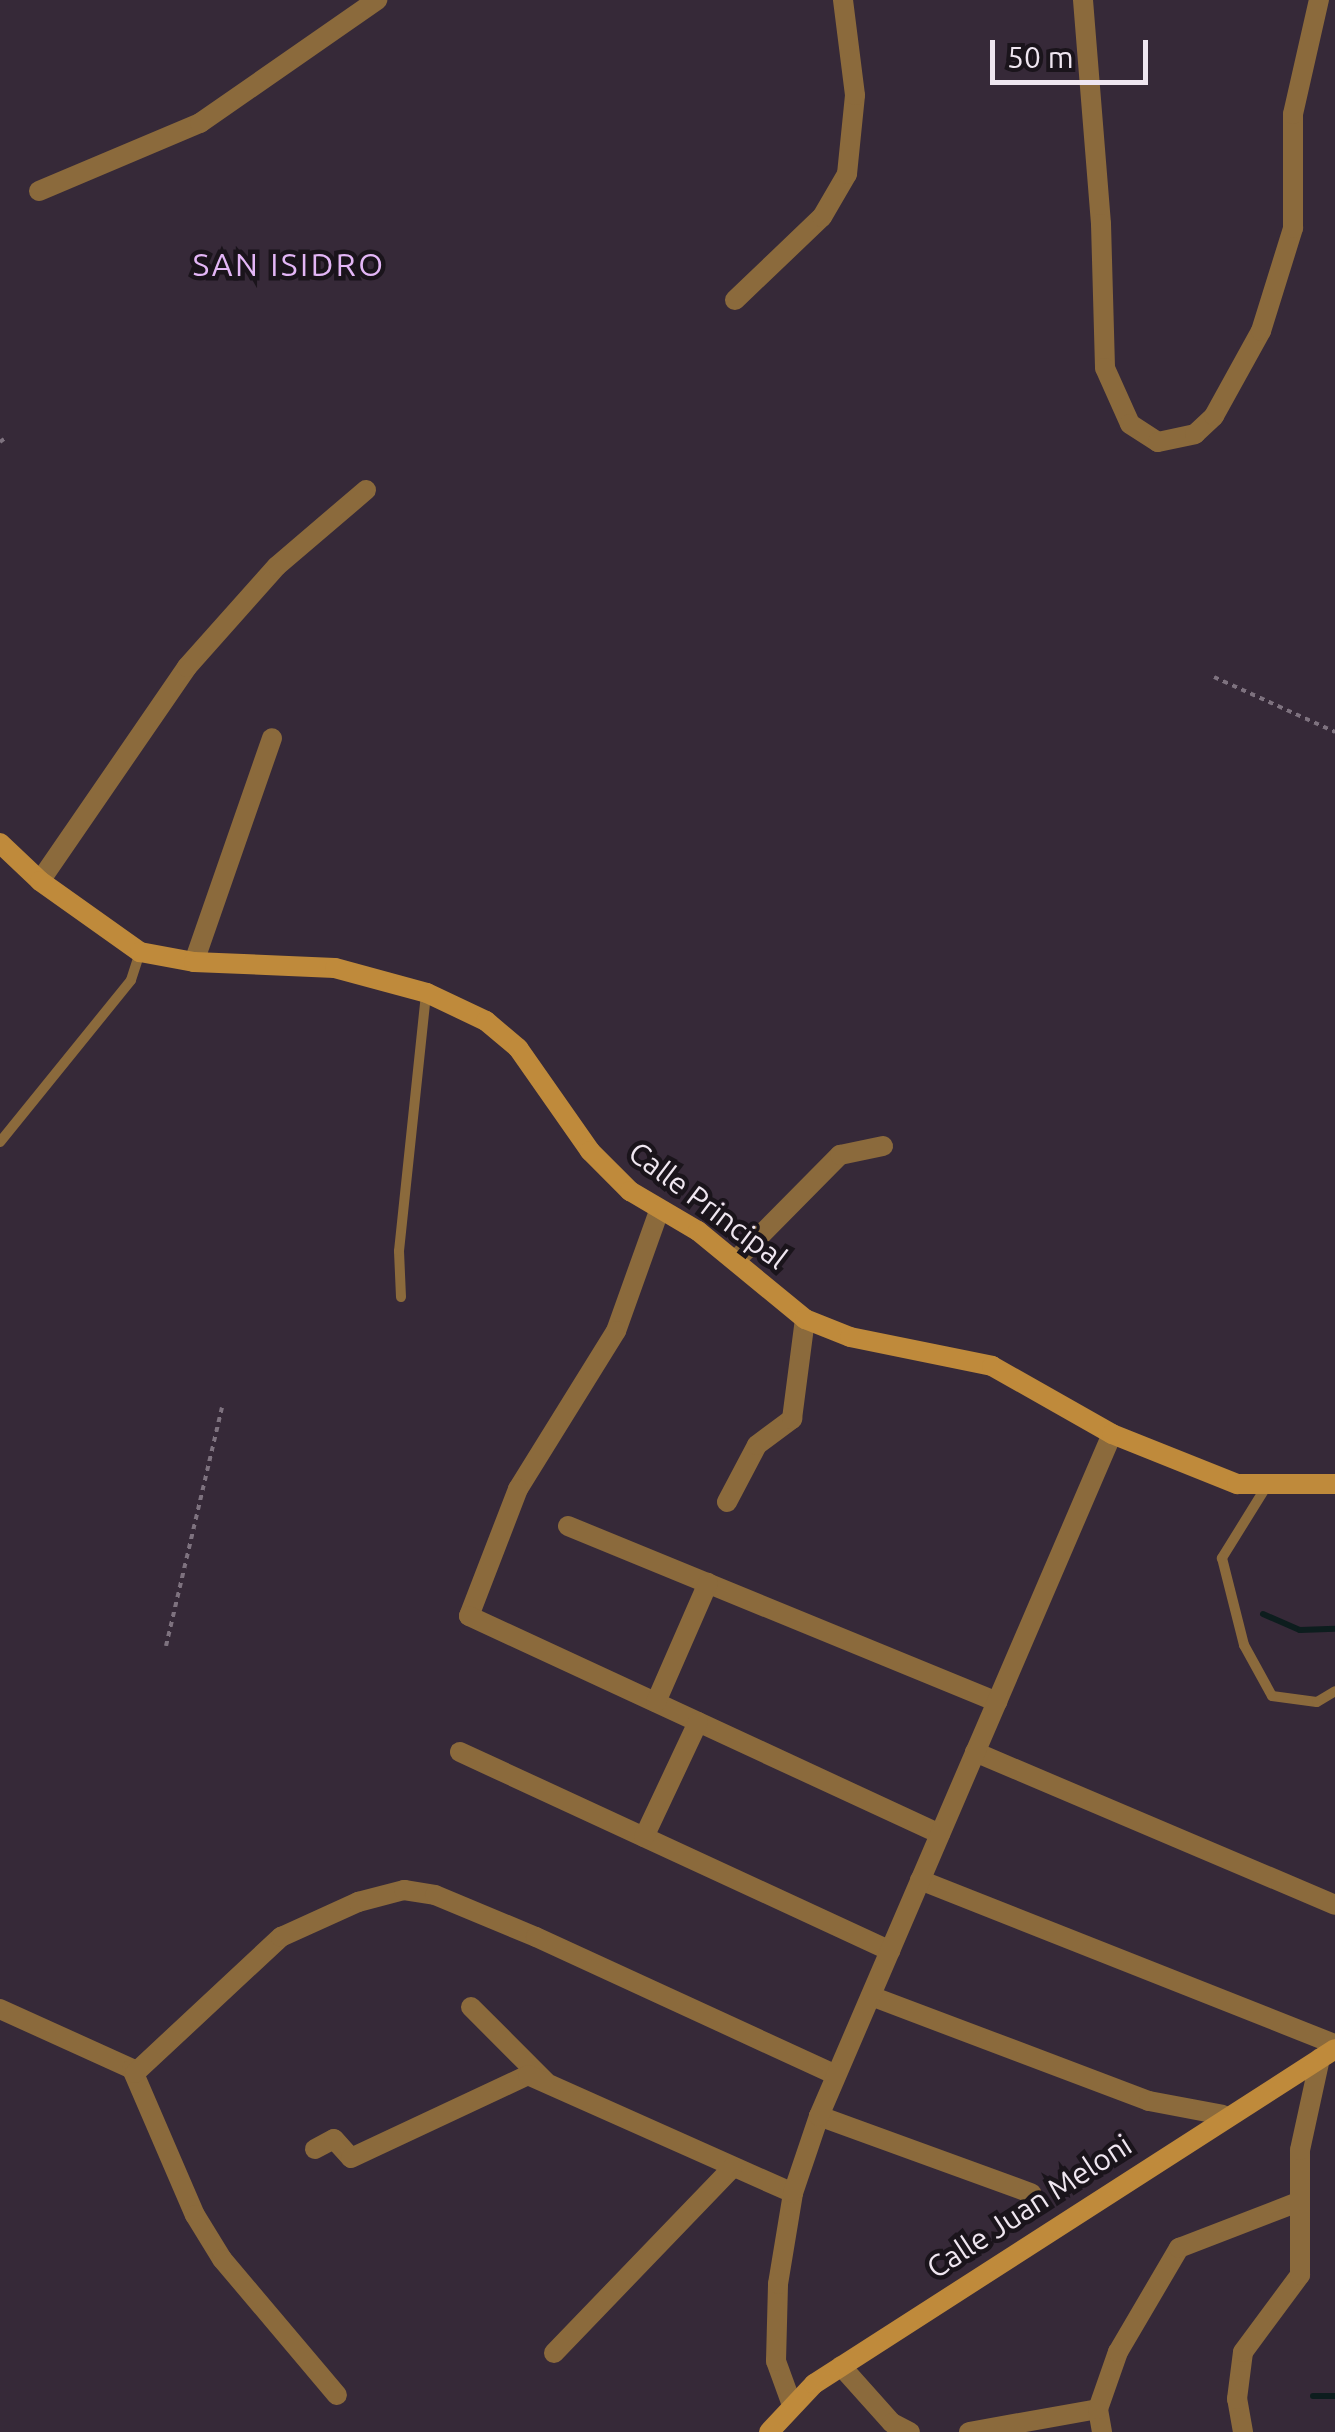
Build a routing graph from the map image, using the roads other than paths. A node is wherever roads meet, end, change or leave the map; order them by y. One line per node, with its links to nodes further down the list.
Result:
1 (377, 0): 5 (street)
2 (843, 0): 6 (street)
3 (1083, 0): 4 (street)
4 (1319, 0)
5 (39, 191)
6 (735, 300)
7 (366, 490): 10 (street)
8 (272, 738): 12 (street)
9 (0, 843): 10 (street, Calle Principal)
10 (40, 881): 11 (street, Calle Principal)
11 (140, 952): 12 (street, Calle Principal); 14 (lane)
12 (194, 962): 13 (street, Calle Principal)
13 (426, 993): 16 (street, Calle Principal); 18 (lane)
14 (0, 1142)
15 (883, 1146): 17 (street)
16 (658, 1211): 17 (street, Calle Principal); 27 (street)
17 (736, 1260): 19 (street, Calle Principal)
18 (401, 1297)
19 (806, 1319): 20 (street, Calle Principal); 23 (street)
20 (1112, 1434): 22 (street, Calle Principal); 28 (street)
21 (1335, 1484): 22 (street, Calle Principal)
22 (1266, 1488): 26 (lane)
23 (727, 1502)
24 (568, 1526): 25 (street)
25 (708, 1583): 27 (street); 28 (street)
26 (1335, 1690)
27 (656, 1702): 29 (street)
28 (997, 1702): 31 (street)
29 (698, 1722): 32 (street); 33 (street)
30 (460, 1752): 33 (street)
31 (975, 1752): 32 (street); 35 (street)
32 (940, 1834): 34 (street)
33 (644, 1837): 36 (street)
34 (920, 1880): 36 (street); 40 (street)
35 (1335, 1905)
36 (890, 1951): 37 (street)
37 (870, 1996): 42 (street); 44 (street)
38 (471, 2008): 43 (street)
39 (0, 2009): 41 (street)
40 (1330, 2050): 44 (street, Calle Juan Meloni); 50 (street)
41 (135, 2073): 42 (street); 53 (street)
42 (836, 2075): 45 (street)
43 (546, 2082): 46 (street); 47 (street)
44 (1223, 2115): 52 (street, Calle Juan Meloni)
45 (819, 2116): 48 (street); 49 (street)
46 (315, 2148)
47 (732, 2168): 49 (street); 51 (street)
48 (1032, 2193)
49 (793, 2194): 54 (street)
50 (1298, 2202): 55 (street); 60 (street)
51 (554, 2353)
52 (841, 2366): 54 (street, Calle Juan Meloni); 57 (street)
53 (337, 2395)
54 (792, 2405): 56 (street, Calle Juan Meloni)
55 (1098, 2409): 58 (street); 59 (street)
56 (769, 2432)
57 (910, 2432)
58 (969, 2432)
59 (1102, 2432)
60 (1243, 2432)

